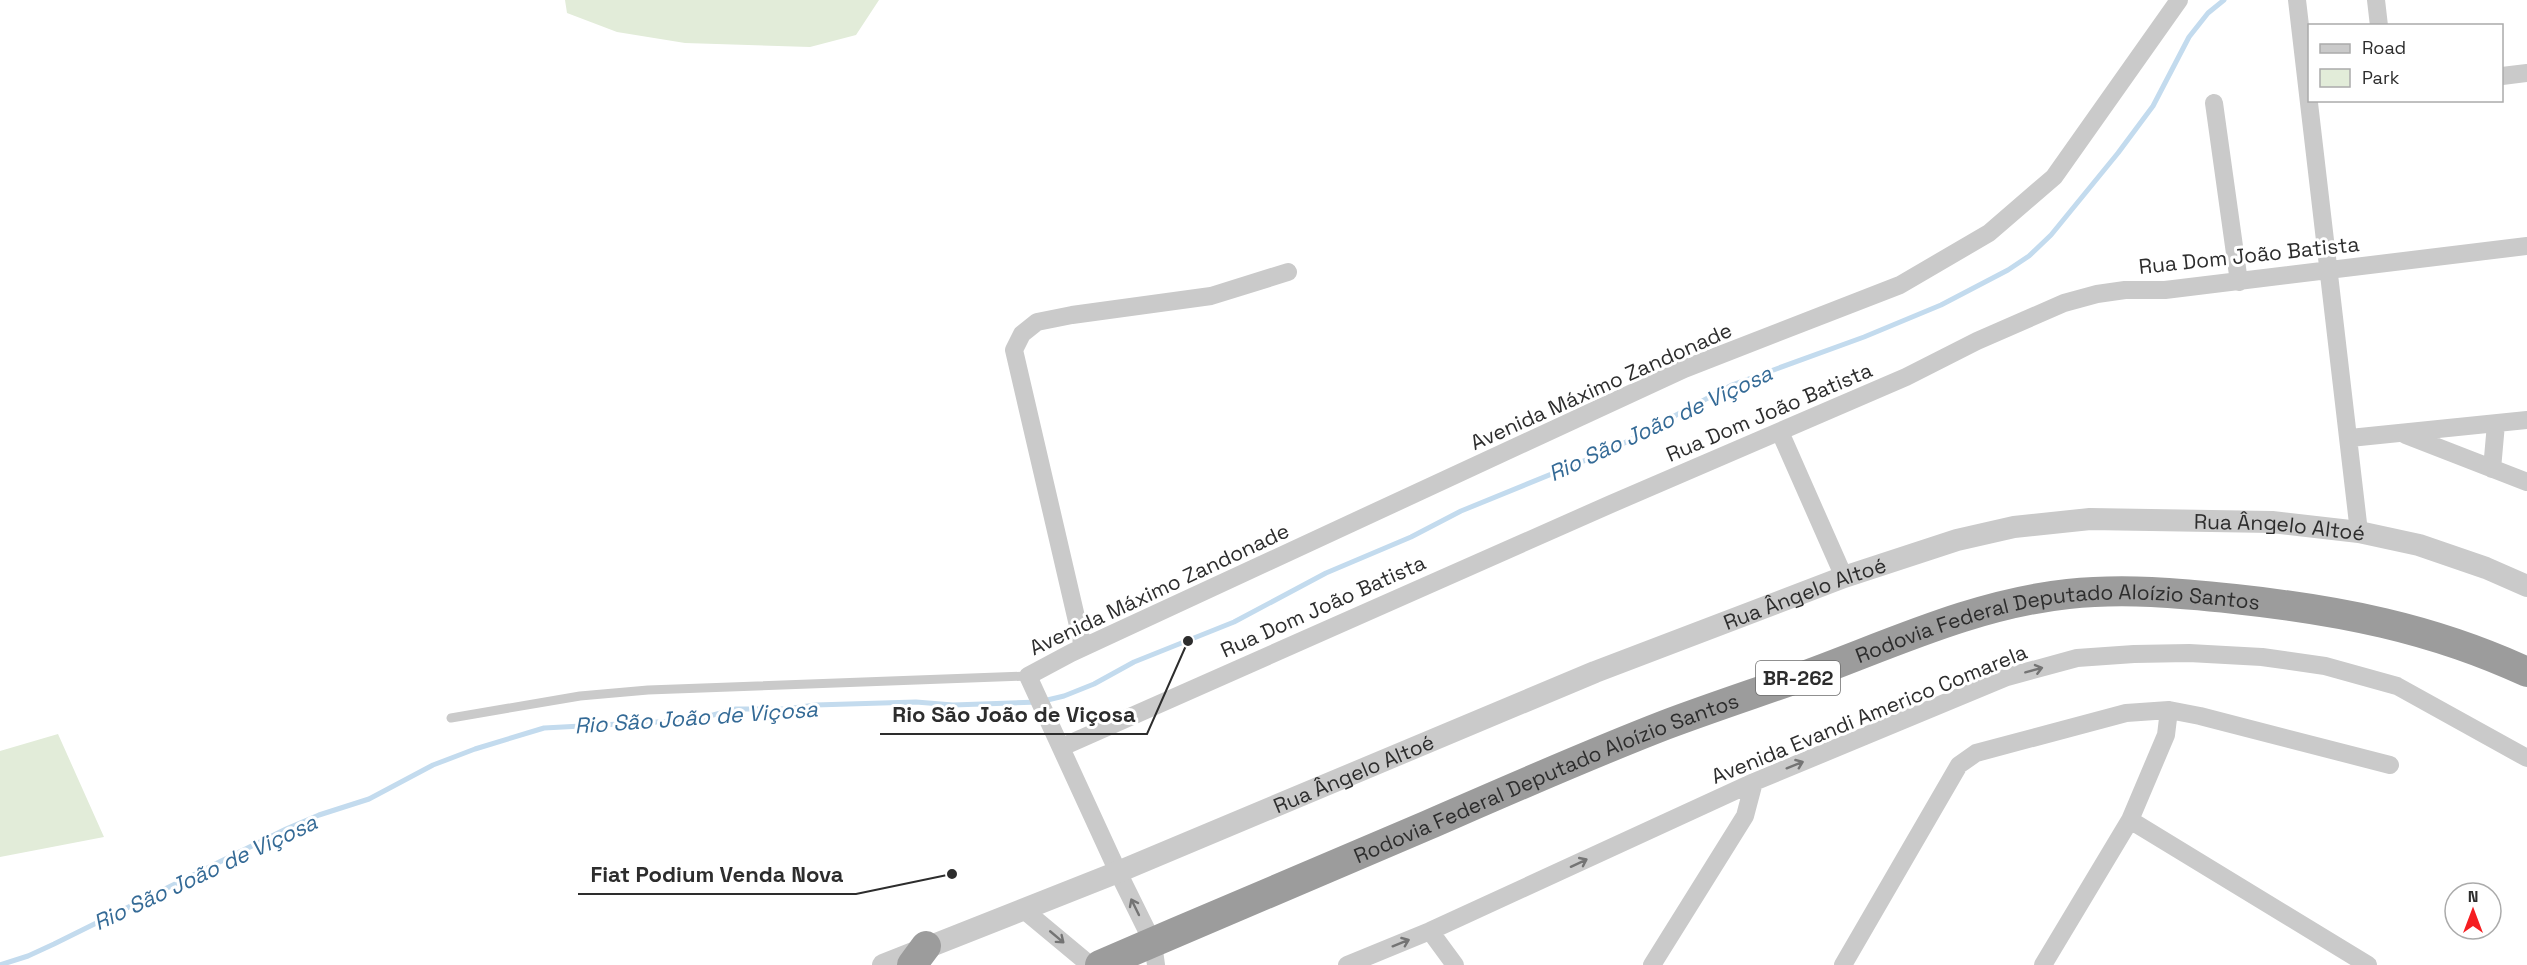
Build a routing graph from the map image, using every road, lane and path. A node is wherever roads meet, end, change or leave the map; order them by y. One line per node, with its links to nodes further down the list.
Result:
1 (2179, 0): 24 (street, Avenida Máximo Zandonade)
2 (2296, 0): 7 (street)
3 (2376, 0): 4 (street)
4 (2379, 24)
5 (2527, 73): 6 (street)
6 (2503, 76)
7 (2308, 90)
8 (2310, 102): 11 (street)
9 (2214, 103): 13 (street)
10 (2527, 246): 11 (street, Rua Dom João Batista)
11 (2327, 270): 13 (street, Rua Dom João Batista); 18 (street)
12 (1288, 272): 24 (street)
13 (2239, 282): 16 (street, Rua Dom João Batista)
14 (2527, 420): 15 (street)
15 (2496, 424): 17 (street); 19 (street)
16 (1780, 432): 22 (street); 29 (street, Rua Dom João Batista)
17 (2401, 433): 18 (street); 19 (street)
18 (2350, 438): 21 (street)
19 (2492, 469): 20 (street)
20 (2527, 482)
21 (2359, 532): 22 (street, Rua Ângelo Altoé); 23 (street, Rua Ângelo Altoé)
22 (1844, 576): 34 (street, Rua Ângelo Altoé)
23 (2527, 586)
24 (1083, 647): 26 (street, Avenida Máximo Zandonade)
25 (2527, 672): 37 (highway, Rodovia Federal Deputado Aloízio Santos / BR-262)
26 (1030, 679): 28 (lane); 29 (street, Avenida Máximo Zandonade)
27 (2169, 710): 31 (street); 33 (street); 45 (street)
28 (451, 718)
29 (1059, 741): 34 (street, Avenida Máximo Zandonade)
30 (2527, 758): 32 (street, Avenida Evandi Americo Comarela, one-way to 30)
31 (2390, 765)
32 (1754, 782): 36 (street, Avenida Evandi Americo Comarela, one-way to 32); 44 (street)
33 (2130, 820): 46 (street); 47 (street)
34 (1118, 872): 35 (street, Rua Ângelo Altoé); 37 (street, Avenida Máximo Zandonade, one-way to 34)
35 (1024, 910): 38 (street, Rua Ângelo Altoé); 40 (street, one-way to 40)
36 (1430, 931): 42 (street, Avenida Evandi Americo Comarela, one-way to 36); 43 (street)
37 (1154, 954): 41 (highway, Rodovia Federal Deputado Aloízio Santos / BR-262)
38 (919, 959): 39 (street, Rua Ângelo Altoé)
39 (883, 965)
40 (1090, 965)
41 (1100, 965)
42 (1347, 965)
43 (1455, 965)
44 (1652, 965)
45 (1843, 965)
46 (2043, 965)
47 (2368, 965)

